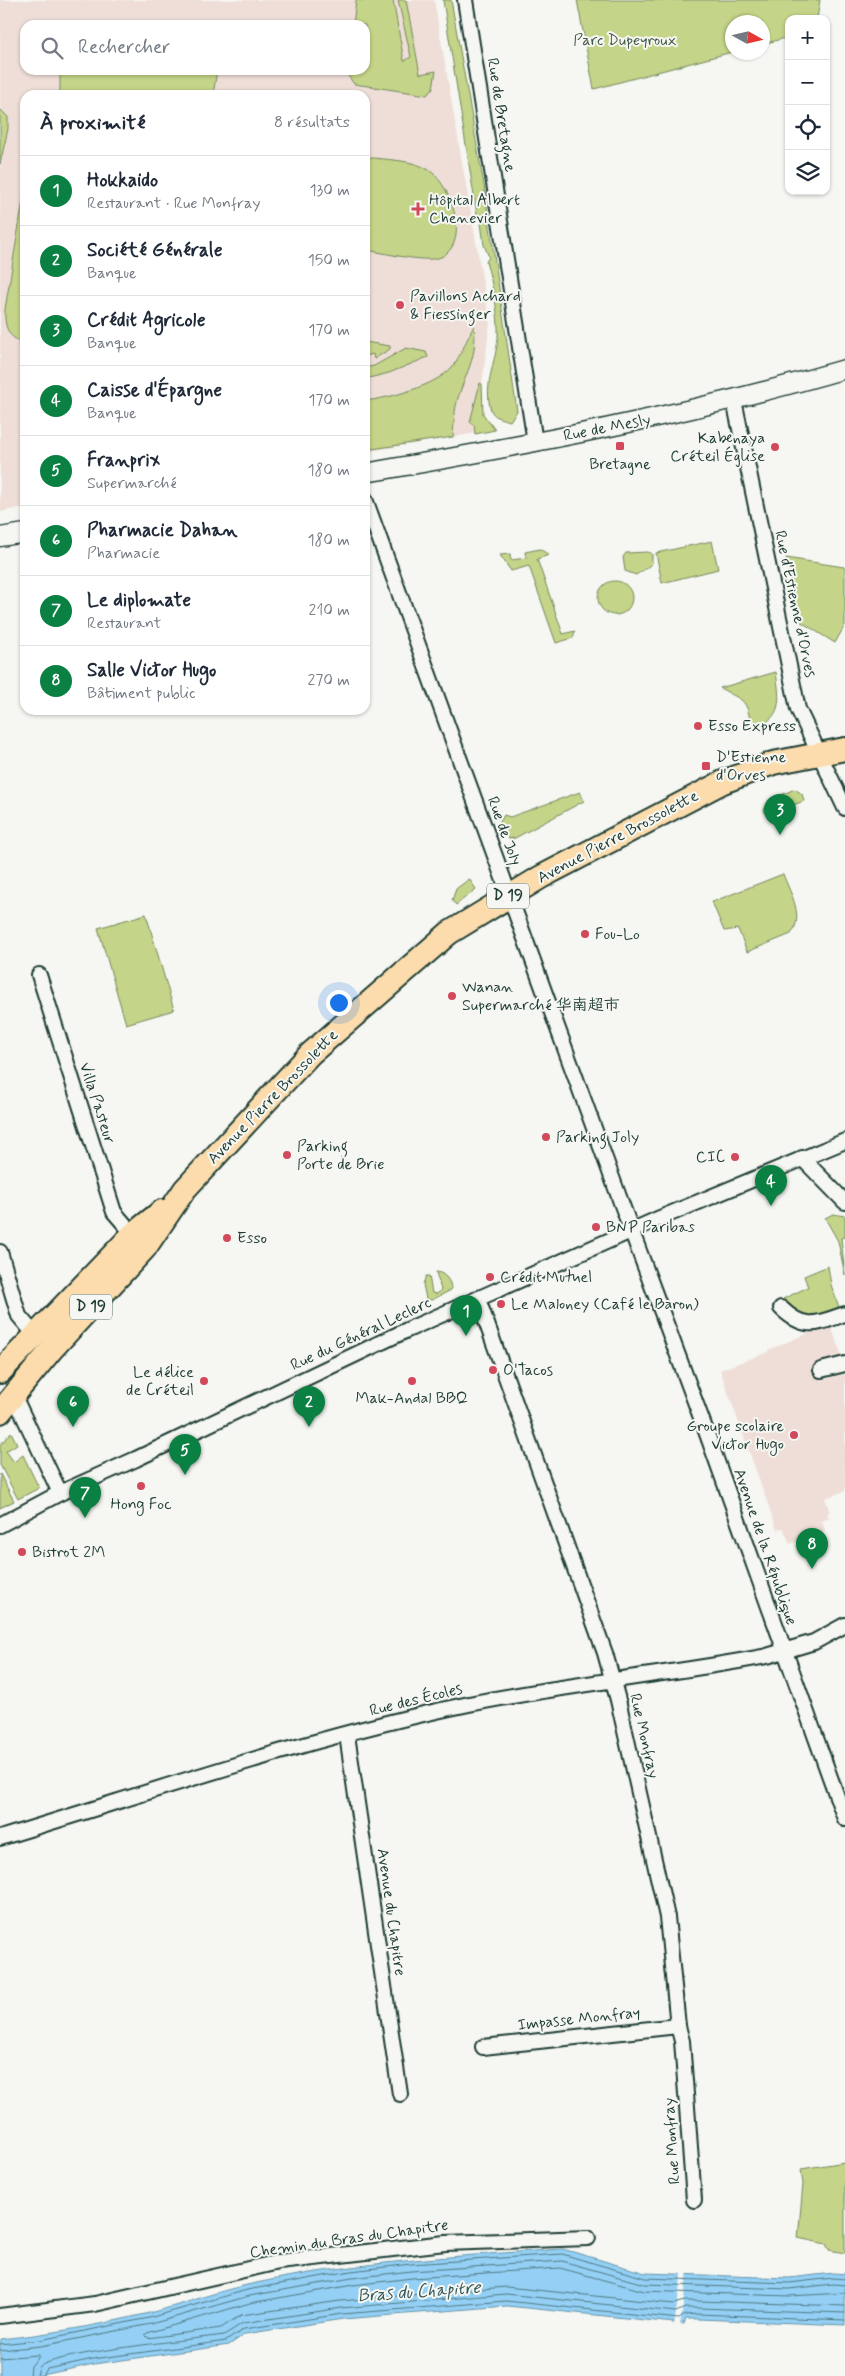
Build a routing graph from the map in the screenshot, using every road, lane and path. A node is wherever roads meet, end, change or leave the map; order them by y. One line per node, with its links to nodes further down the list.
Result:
1 (465, 0): 4 (street, Rue de Bretagne)
2 (845, 369): 3 (street, Rue de Mesly)
3 (734, 400): 4 (street, Rue de Mesly); 10 (street, Rue d'Estienne d'Orves)
4 (535, 442): 5 (street, Rue de Mesly)
5 (370, 472)
6 (370, 513): 12 (street, Rue de Joly)
7 (20, 534): 8 (street)
8 (0, 537)
9 (845, 749): 10 (main road, Avenue Pierre Brossolette / D 19)
10 (819, 754): 11 (street, Rue d'Estienne d'Orves); 12 (main road, Avenue Pierre Brossolette / D 19)
11 (845, 808)
12 (509, 895): 16 (main road, Avenue Pierre Brossolette / D 19); 18 (street, Rue de Joly)
13 (39, 975): 19 (street, Villa Pasteur)
14 (845, 1141): 15 (street, Rue du Général Leclerc)
15 (802, 1158): 17 (street); 18 (street, Rue du Général Leclerc)
16 (177, 1199): 19 (main road, Avenue Pierre Brossolette / D 19); 28 (main road, Avenue Pierre Brossolette / D 19)
17 (845, 1202)
18 (631, 1231): 21 (street, Rue du Général Leclerc); 32 (street, Avenue de la République)
19 (133, 1234): 24 (main road, Avenue Pierre Brossolette / D 19)
20 (0, 1252): 24 (street)
21 (478, 1299): 29 (street, Rue du Général Leclerc); 33 (street, Rue Monfray)
22 (781, 1308): 23 (street)
23 (845, 1314)
24 (36, 1336): 27 (main road, Avenue Pierre Brossolette / D 19)
25 (845, 1364): 26 (street)
26 (821, 1370)
27 (0, 1372)
28 (7, 1404): 29 (street)
29 (60, 1493): 30 (street, Rue du Général Leclerc)
30 (0, 1525)
31 (845, 1625): 32 (street, Rue des Écoles)
32 (784, 1652): 33 (street, Rue des Écoles); 35 (street, Avenue de la République)
33 (614, 1681): 34 (street, Rue des Écoles); 37 (street, Rue Monfray)
34 (347, 1735): 36 (street, Rue des Écoles); 39 (street, Avenue du Chapitre)
35 (845, 1819)
36 (0, 1838)
37 (678, 2026): 38 (street, Impasse Monfray); 40 (street, Rue Monfray)
38 (483, 2047)
39 (400, 2094)
40 (694, 2200)
41 (588, 2238): 42 (street, Chemin du Bras du Chapitre)
42 (0, 2316)

